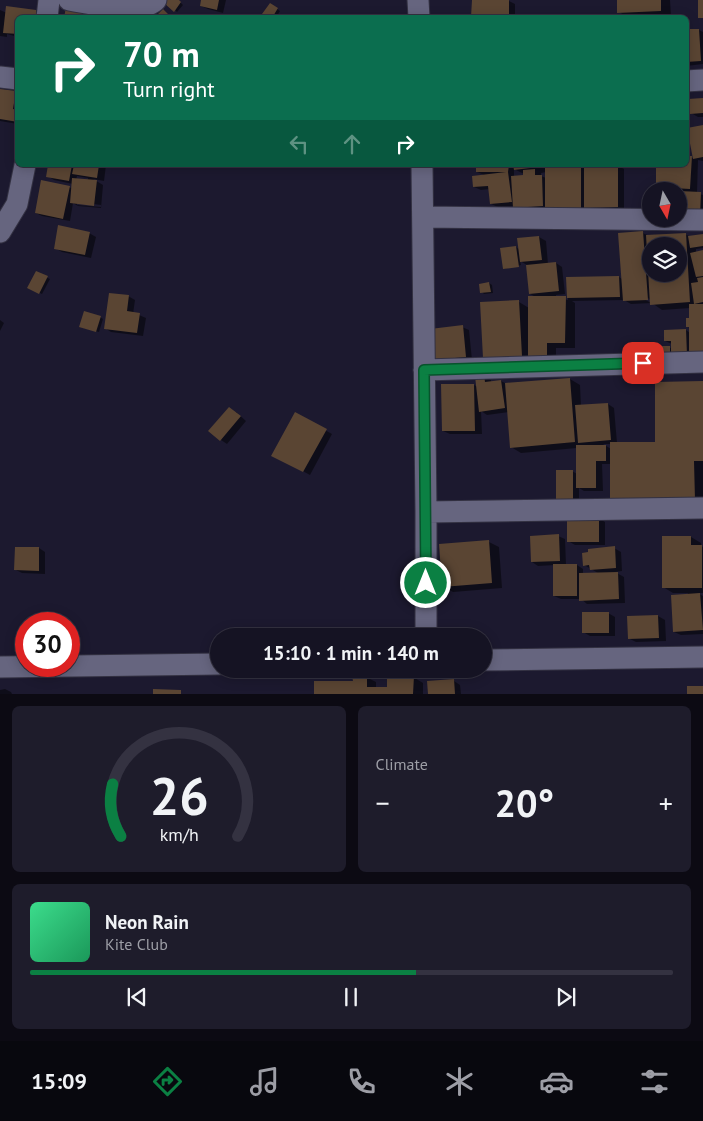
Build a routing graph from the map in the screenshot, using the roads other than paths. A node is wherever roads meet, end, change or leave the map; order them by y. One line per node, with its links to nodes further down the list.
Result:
1 (48, 0): 5 (street)
2 (69, 0): 3 (street)
3 (156, 0)
4 (418, 0): 6 (street)
5 (47, 15)
6 (419, 15)
7 (0, 77): 8 (street)
8 (15, 79)
9 (703, 80): 10 (street)
10 (689, 81)
11 (25, 167): 15 (street)
12 (422, 167): 13 (street)
13 (423, 217): 14 (street); 17 (street)
14 (703, 220)
15 (0, 232)
16 (703, 362): 17 (street)
17 (424, 370): 19 (street)
18 (703, 508): 19 (street)
19 (426, 512): 20 (street)
20 (426, 628)
21 (703, 657): 22 (street)
22 (492, 660)
23 (210, 664): 24 (street)
24 (0, 668)

